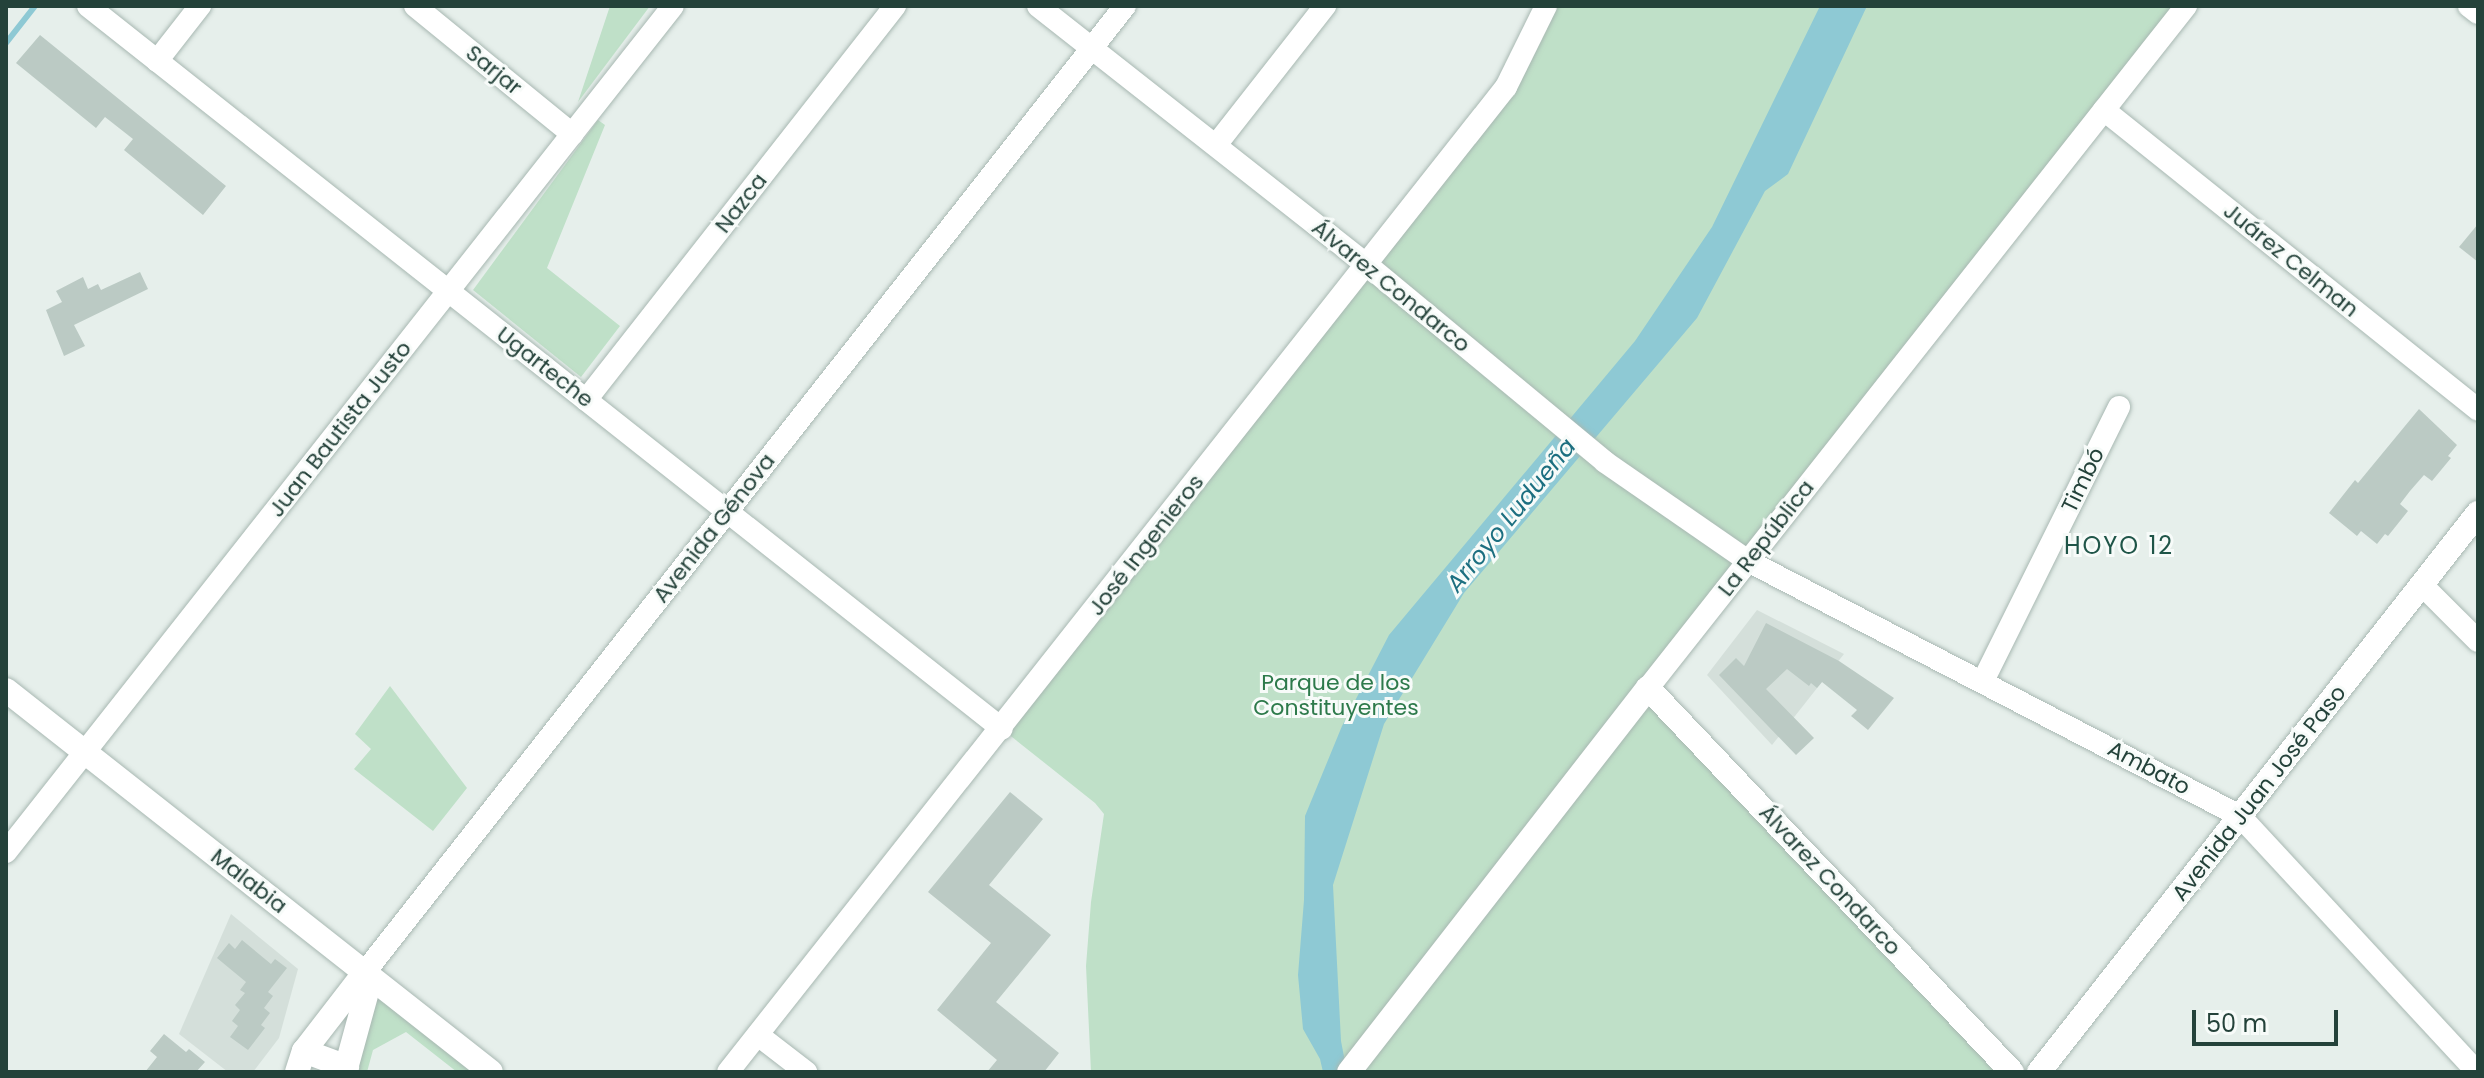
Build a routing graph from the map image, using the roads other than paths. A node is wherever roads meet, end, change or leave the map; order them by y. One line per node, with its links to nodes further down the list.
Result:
1 (88, 6): 14 (street, Ugarteche)
2 (200, 6): 14 (street)
3 (415, 6): 16 (street, Sarjar)
4 (673, 6): 16 (street, Juan Bautista Justo)
5 (895, 6): 20 (street, Nazca)
6 (1038, 6): 13 (street, Álvarez Condarco)
7 (1125, 6): 13 (street, Avenida Génova)
8 (1325, 6): 17 (street)
9 (1546, 6): 18 (street, José Ingenieros)
10 (2186, 6): 15 (street, La República)
11 (2469, 6): 12 (street)
12 (2478, 13)
13 (1092, 48): 17 (street, Álvarez Condarco); 23 (street, Avenida Génova)
14 (157, 61): 19 (street, Ugarteche)
15 (2104, 110): 22 (street, Juárez Celman); 25 (street, La República)
16 (572, 134): 19 (street, Juan Bautista Justo)
17 (1216, 145): 18 (street, Álvarez Condarco)
18 (1366, 264): 25 (street, Álvarez Condarco); 31 (street, José Ingenieros)
19 (448, 291): 20 (street, Ugarteche); 32 (street, Juan Bautista Justo)
20 (586, 400): 23 (street, Ugarteche)
21 (2119, 407): 28 (street, Timbó)
22 (2478, 410)
23 (728, 512): 31 (street, Ugarteche); 35 (street, Avenida Génova)
24 (2478, 513): 26 (main road, Avenida Juan José Paso)
25 (1748, 561): 28 (street, Ambato); 29 (street, La República)
26 (2422, 585): 27 (street); 33 (main road, Avenida Juan José Paso)
27 (2478, 641)
28 (1983, 681): 33 (street, Ambato)
29 (1648, 688): 38 (main road, La República); 44 (main road, Álvarez Condarco)
30 (6, 690): 32 (main road, Malabia)
31 (1002, 729): 36 (street, José Ingenieros)
32 (85, 752): 34 (street, Juan Bautista Justo); 35 (main road, Malabia)
33 (2240, 816): 45 (main road, Avenida Juan José Paso); 46 (street, Ambato)
34 (6, 852)
35 (368, 974): 37 (main road, Avenida Génova); 39 (main road); 41 (main road, Malabia)
36 (758, 1035): 42 (street, José Ingenieros); 43 (street)
37 (300, 1061): 39 (main road); 40 (street, Avenida Génova)
38 (1355, 1065)
39 (346, 1069)
40 (287, 1072)
41 (491, 1072)
42 (728, 1072)
43 (806, 1072)
44 (2012, 1072)
45 (2039, 1072)
46 (2477, 1072)

